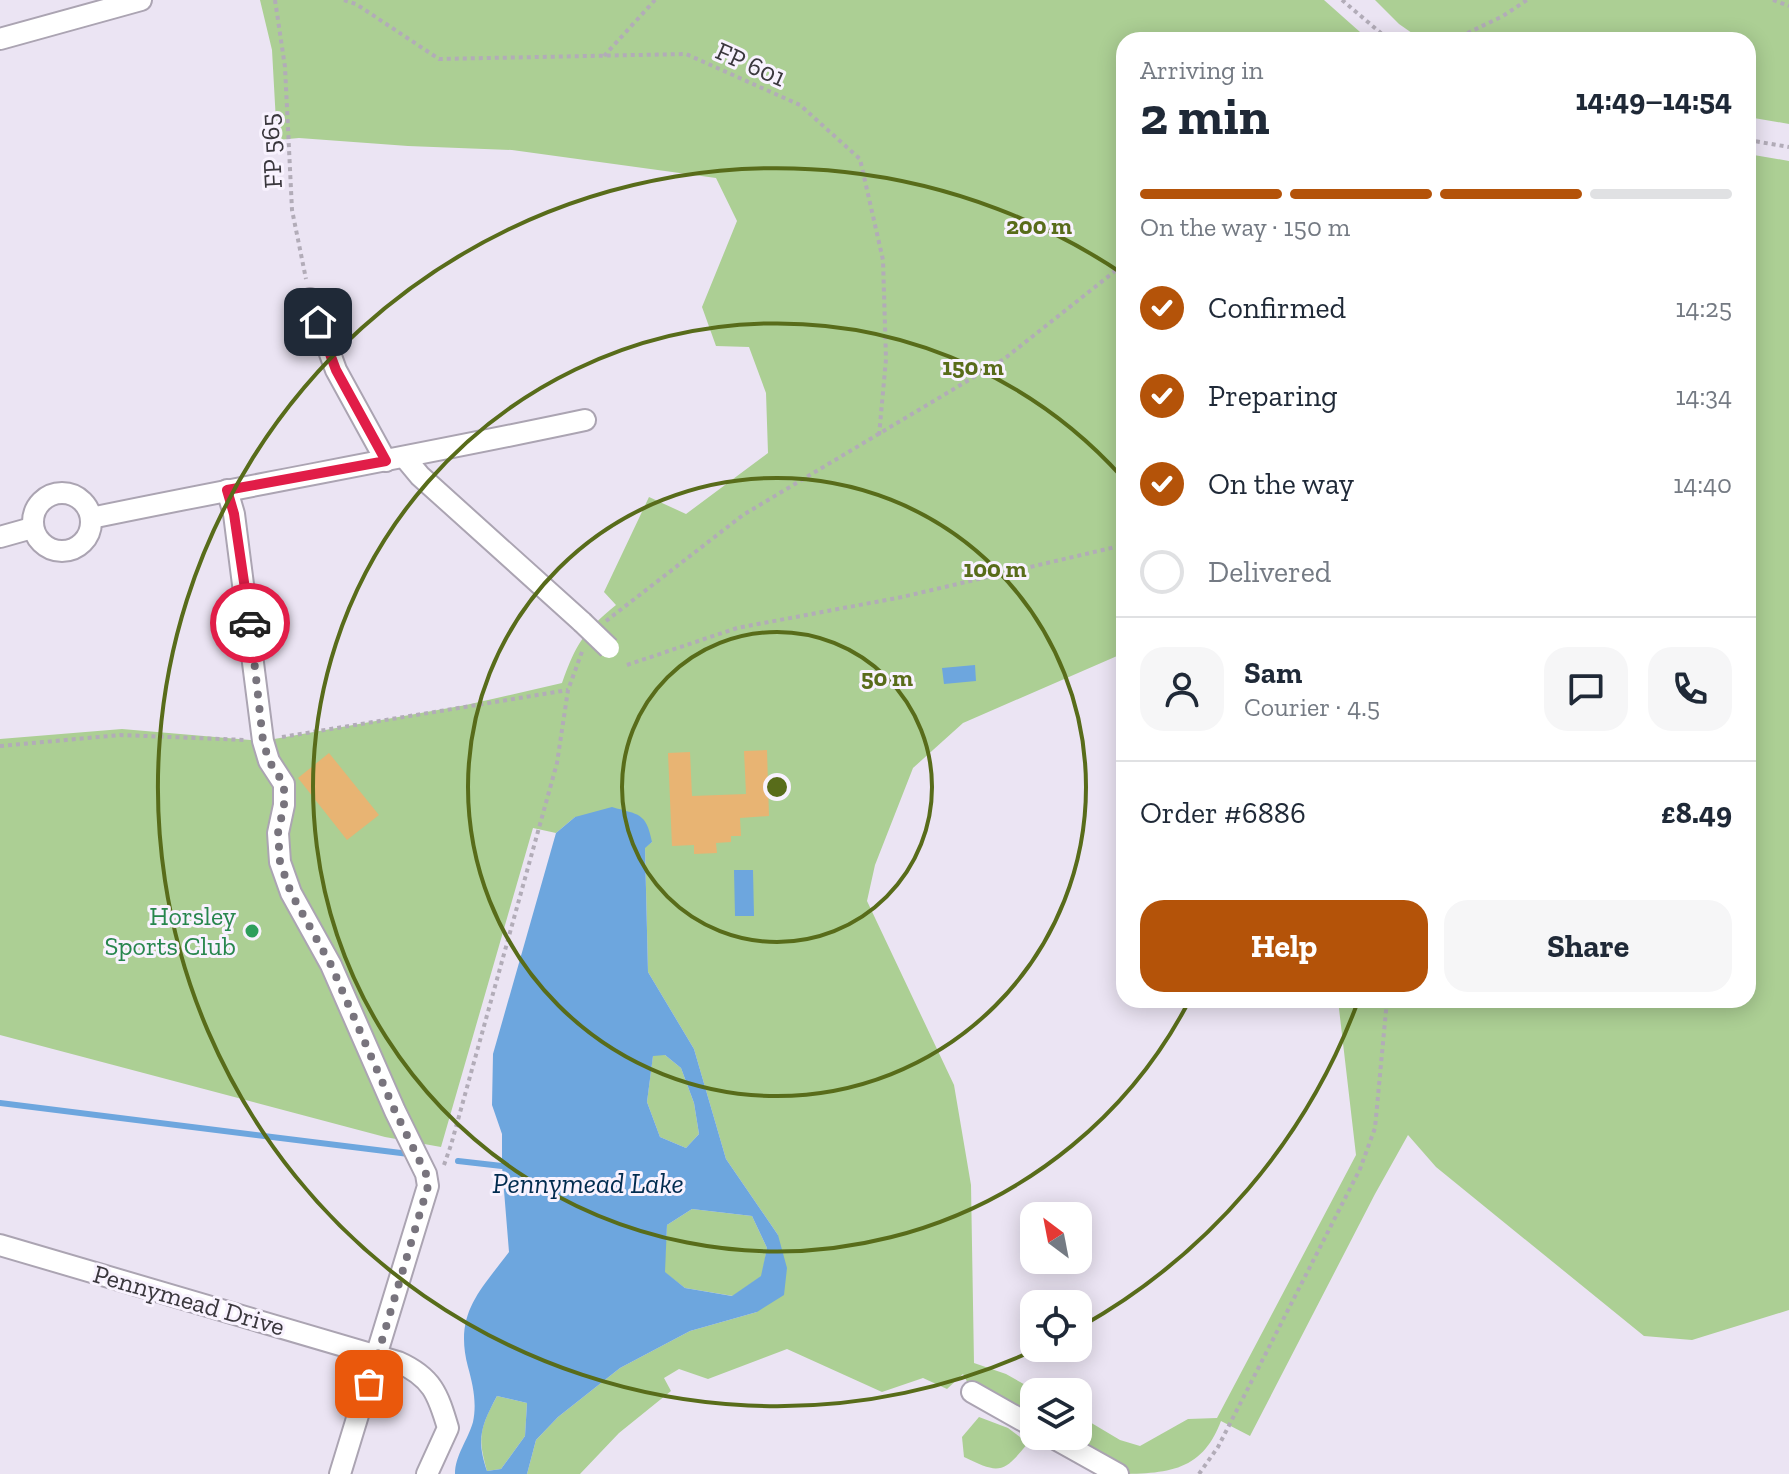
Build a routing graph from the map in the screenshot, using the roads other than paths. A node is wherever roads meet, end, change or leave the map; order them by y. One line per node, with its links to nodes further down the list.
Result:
1 (141, 0): 2 (street)
2 (0, 39)
3 (310, 299): 5 (street)
4 (585, 420): 5 (street)
5 (396, 460): 6 (street); 10 (street, bridge)
6 (227, 490): 7 (street); 12 (street)
7 (91, 518): 8 (street); 8 (street)
8 (32, 528): 9 (street)
9 (0, 537)
10 (609, 648)
11 (0, 1245): 12 (street, Pennymead Drive)
12 (378, 1356): 16 (street); 17 (street, Pennymead Drive)
13 (972, 1392): 14 (street)
14 (1020, 1419)
15 (1075, 1450): 18 (street)
16 (340, 1474)
17 (427, 1474)
18 (1118, 1474)

